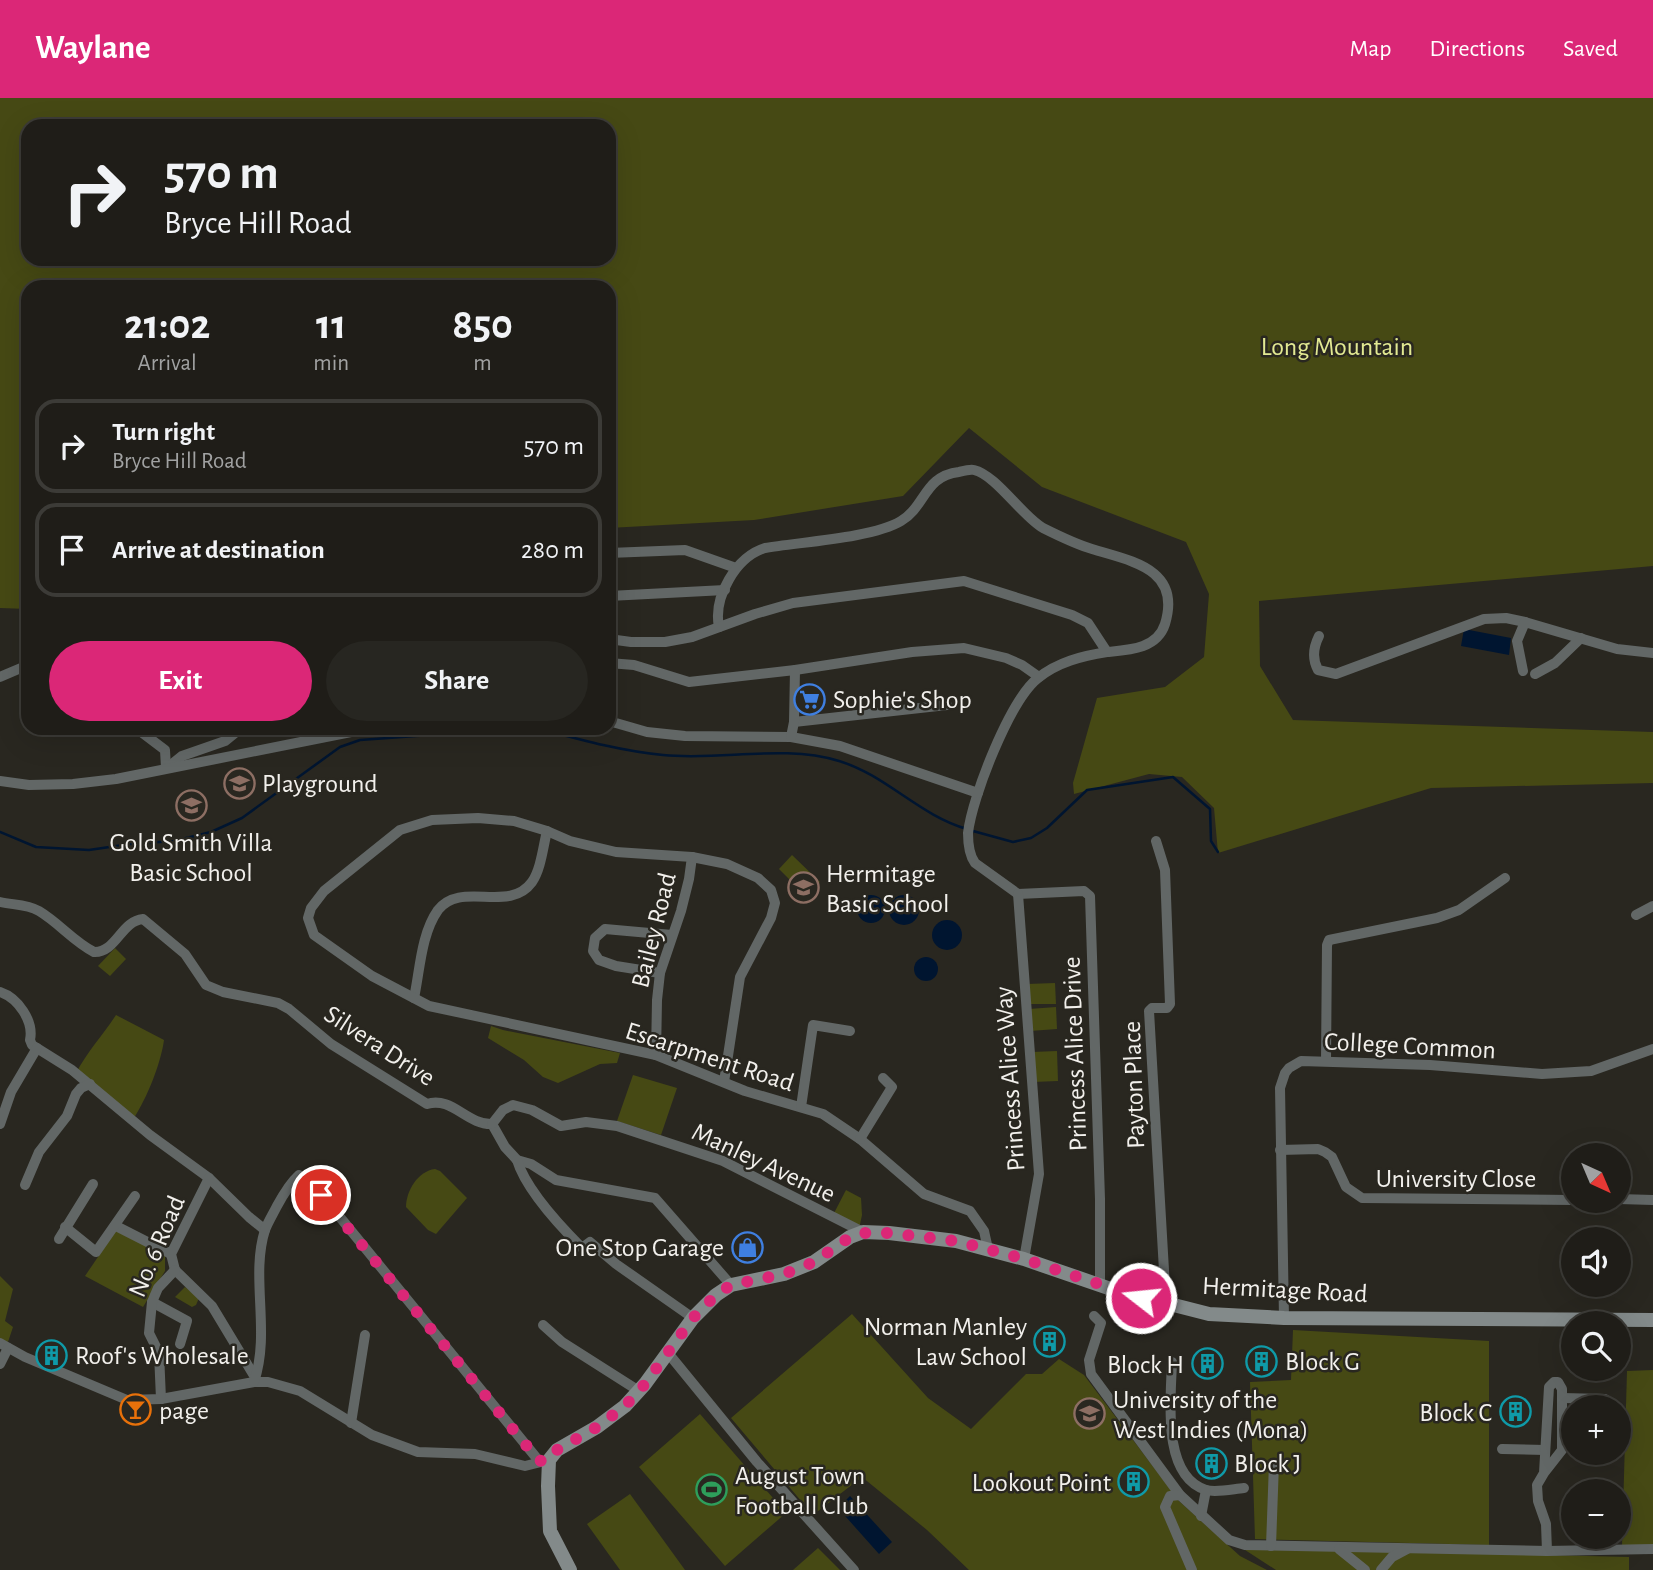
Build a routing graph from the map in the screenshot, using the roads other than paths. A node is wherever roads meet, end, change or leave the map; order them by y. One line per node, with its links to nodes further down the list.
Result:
1 (616, 553): 2 (street)
2 (736, 568): 3 (street); 10 (street)
3 (725, 590): 4 (street); 6 (street)
4 (616, 596)
5 (1525, 622): 7 (street); 8 (street); 15 (street)
6 (719, 627): 9 (street); 10 (street)
7 (1319, 636)
8 (1581, 638): 11 (street); 16 (street)
9 (616, 640)
10 (1107, 652): 18 (street)
11 (1653, 653)
12 (616, 664): 14 (street)
13 (21, 668): 17 (street)
14 (795, 670): 18 (street); 20 (street)
15 (1523, 671)
16 (1535, 674)
17 (0, 677)
18 (1039, 677): 28 (street)
19 (947, 705): 20 (street)
20 (794, 722): 25 (street)
21 (616, 723): 25 (street)
22 (146, 735): 26 (street)
23 (233, 735): 26 (street)
24 (337, 735): 26 (street)
25 (791, 737): 28 (street)
26 (166, 768): 27 (street)
27 (0, 781)
28 (978, 793): 33 (street)
29 (547, 831): 31 (street); 40 (street); 40 (street, Escarpment Road)
30 (1156, 841): 76 (street, Payton Place)
31 (692, 857): 37 (street, Bailey Road); 47 (street)
32 (1504, 878): 45 (street)
33 (1018, 894): 71 (street, Princess Alice Way); 73 (street, Princess Alice Drive)
34 (0, 902): 51 (street, Silvera Drive)
35 (1653, 906): 36 (street)
36 (1636, 915)
37 (672, 935): 38 (street, Bailey Road); 38 (street)
38 (660, 973): 44 (street, Bailey Road)
39 (0, 992): 42 (street)
40 (414, 998): 44 (street, Escarpment Road)
41 (850, 1031): 49 (street)
42 (37, 1048): 48 (street); 50 (street)
43 (1653, 1049): 45 (street, College Common)
44 (656, 1055): 47 (street, Escarpment Road)
45 (1326, 1061): 53 (street, College Common)
46 (883, 1078): 52 (street)
47 (724, 1082): 49 (street, Escarpment Road)
48 (90, 1084): 55 (street); 57 (street)
49 (801, 1107): 52 (street, Escarpment Road)
50 (0, 1124)
51 (492, 1124): 54 (street); 67 (street, Manley Avenue)
52 (860, 1139): 69 (street, Escarpment Road)
53 (1280, 1150): 62 (street, University Close); 79 (street, College Common)
54 (517, 1160): 74 (street); 78 (street)
55 (209, 1178): 66 (street); 70 (street, No. 6 Road)
56 (93, 1184): 65 (street)
57 (25, 1185)
58 (1653, 1191): 60 (street)
59 (135, 1196): 64 (street)
60 (1631, 1197)
61 (1631, 1199): 63 (street)
62 (1561, 1200)
63 (1653, 1200)
64 (116, 1226): 65 (street); 70 (street)
65 (65, 1227): 68 (street)
66 (265, 1230): 88 (street); 96 (street)
67 (863, 1233): 69 (street, Hermitage Road); 74 (street, Hermitage Road)
68 (59, 1239)
69 (988, 1249): 71 (street, Hermitage Road)
70 (171, 1254): 72 (street, No. 6 Road)
71 (1024, 1259): 73 (street, Hermitage Road)
72 (174, 1270): 75 (street, No. 6 Road); 88 (street)
73 (1100, 1284): 76 (street, Hermitage Road)
74 (731, 1285): 78 (street, Hermitage Road)
75 (152, 1303): 83 (street); 91 (street, No. 6 Road)
76 (1166, 1305): 79 (street, Hermitage Road)
77 (1094, 1316): 101 (street)
78 (693, 1318): 85 (street, Hermitage Road)
79 (1284, 1318): 80 (street, Hermitage Road)
80 (1653, 1320)
81 (543, 1325): 89 (street)
82 (365, 1335): 92 (street)
83 (180, 1344)
84 (4, 1345): 87 (street); 91 (street)
85 (668, 1353): 89 (street, Hermitage Road); 109 (street)
86 (1172, 1362): 100 (street)
87 (0, 1364)
88 (255, 1380): 91 (street); 92 (street)
89 (639, 1391): 96 (street, Hermitage Road)
90 (1562, 1395): 94 (street)
91 (161, 1399)
92 (351, 1423): 96 (street)
93 (1502, 1449): 94 (street)
94 (1545, 1450): 98 (street)
95 (1561, 1451): 98 (street)
96 (544, 1461): 108 (street)
97 (1274, 1463): 103 (street)
98 (1544, 1473): 107 (street)
99 (1244, 1488): 100 (street)
100 (1206, 1490): 102 (street)
101 (1180, 1495): 102 (street); 110 (street)
102 (1201, 1516): 103 (street)
103 (1271, 1546): 105 (street)
104 (1407, 1548): 105 (street); 107 (street); 112 (street)
105 (1339, 1549): 111 (street)
106 (1653, 1549): 107 (street)
107 (1547, 1551)
108 (570, 1570)
109 (854, 1570)
110 (1192, 1570)
111 (1365, 1570)
112 (1381, 1570)

